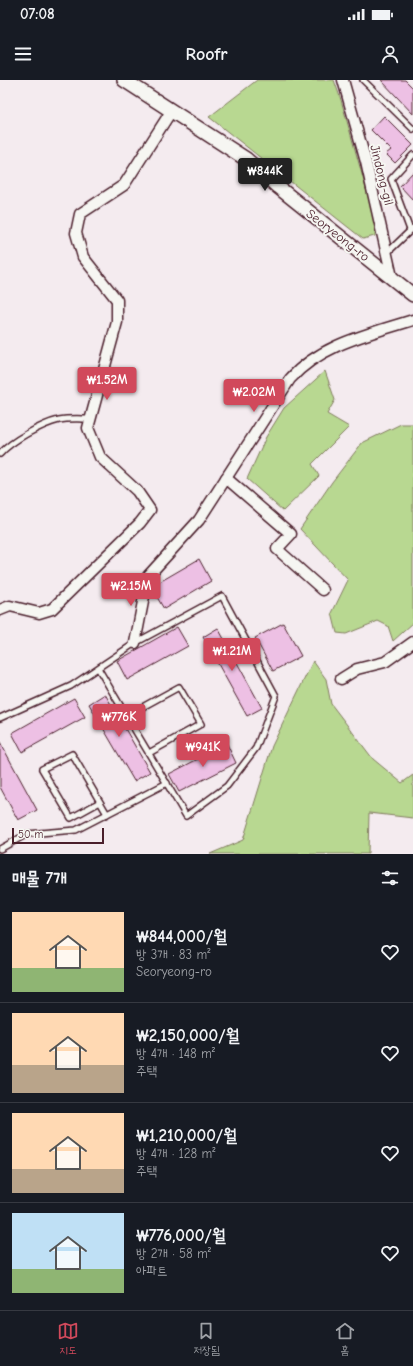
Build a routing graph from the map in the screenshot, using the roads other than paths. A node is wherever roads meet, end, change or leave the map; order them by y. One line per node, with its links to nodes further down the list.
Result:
1 (124, 80): 4 (street, Seoryeong-ro)
2 (343, 80): 8 (street, Jindong-gil)
3 (363, 80): 5 (lane)
4 (172, 110): 9 (street, Seoryeong-ro); 12 (street)
5 (413, 129)
6 (413, 155): 7 (lane)
7 (412, 229): 8 (lane)
8 (388, 253): 9 (street, Jindong-gil)
9 (392, 277): 10 (street, Seoryeong-ro)
10 (413, 295)
11 (413, 320): 14 (street)
12 (91, 419): 13 (lane); 16 (street)
13 (0, 454)
14 (226, 478): 15 (street); 18 (street)
15 (323, 590)
16 (0, 610)
17 (413, 642): 20 (street)
18 (135, 643): 19 (lane); 24 (lane)
19 (98, 668): 21 (lane); 22 (lane)
20 (341, 678)
21 (126, 716): 23 (lane); 23 (lane)
22 (0, 718)
23 (149, 753): 24 (lane)
24 (167, 783): 26 (lane)
25 (100, 802): 25 (lane); 26 (lane)
26 (108, 814): 27 (lane)
27 (0, 849)

